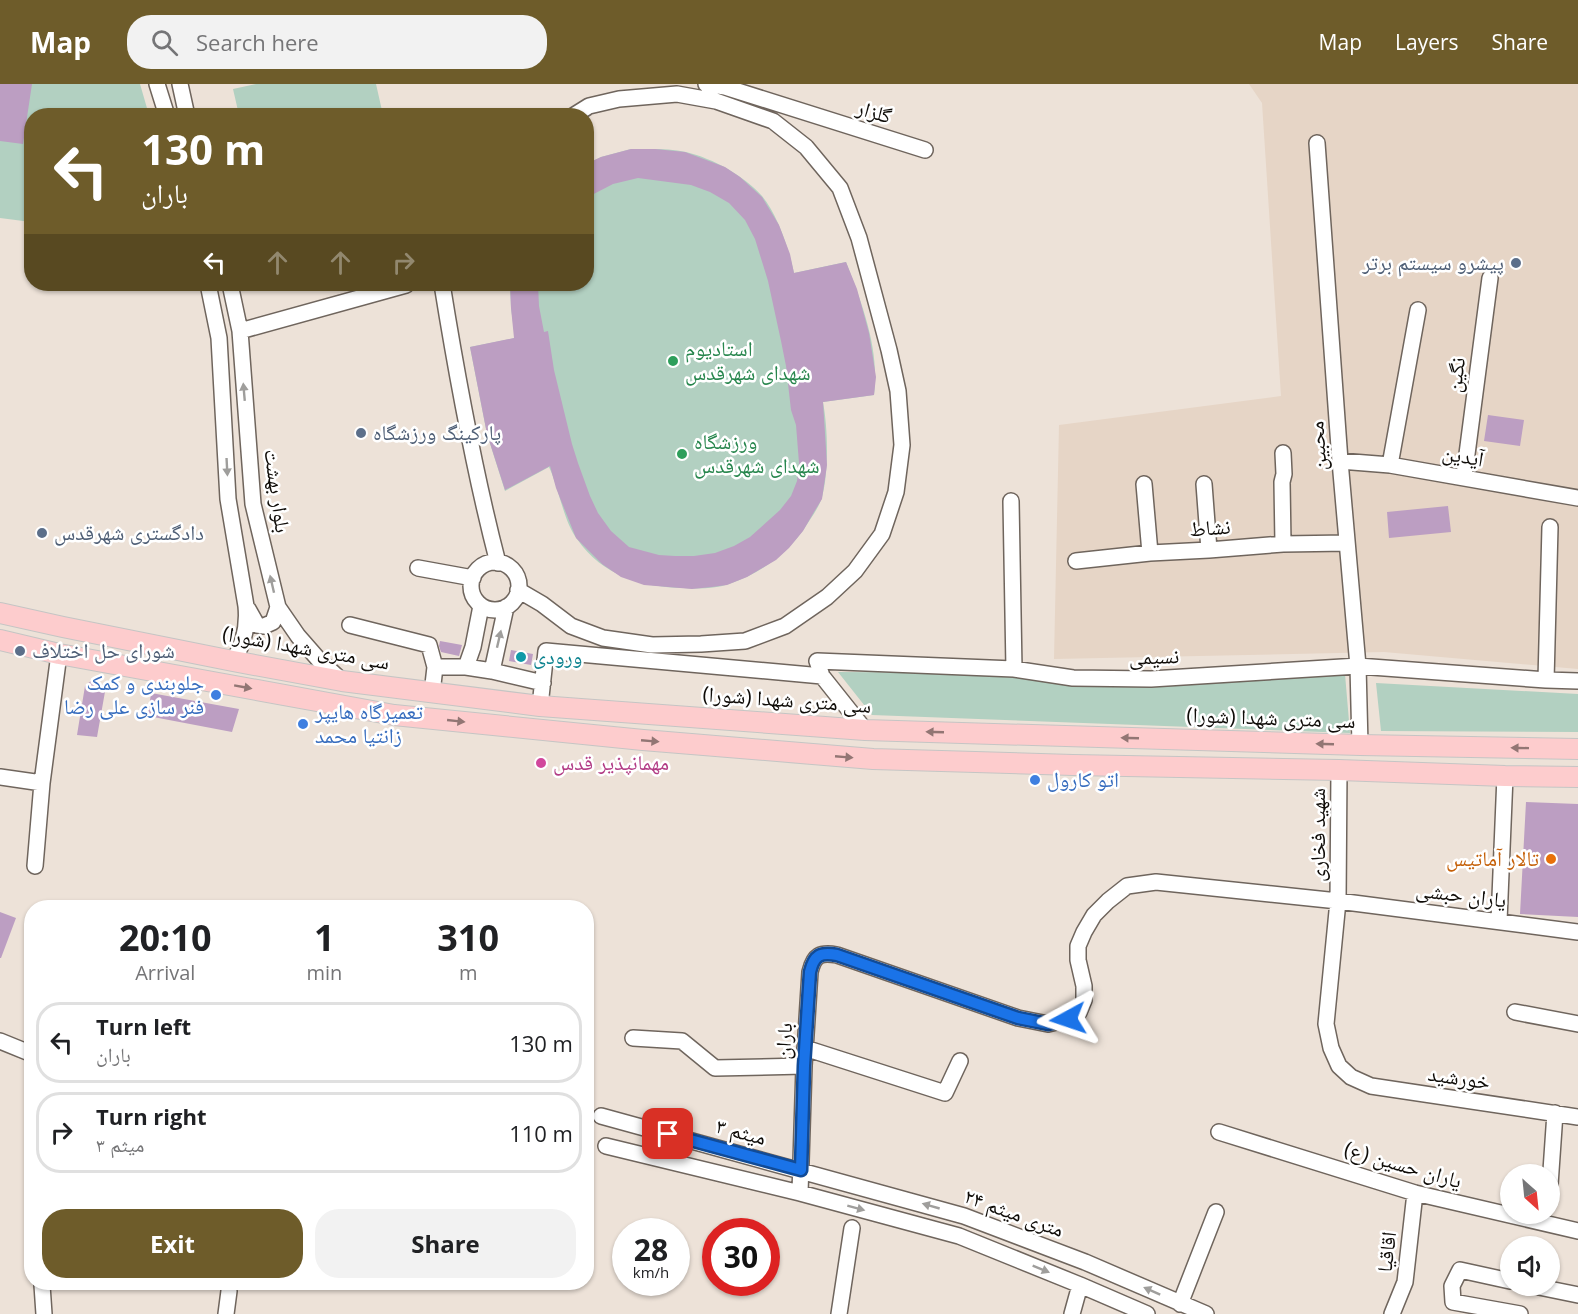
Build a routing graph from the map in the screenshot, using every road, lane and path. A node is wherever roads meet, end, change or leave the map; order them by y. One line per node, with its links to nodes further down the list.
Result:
1 (158, 84): 5 (street)
2 (180, 84): 6 (street)
3 (706, 84): 4 (street, گلزار)
4 (725, 86): 9 (street, گلزار)
5 (165, 108)
6 (185, 108)
7 (586, 108): 35 (street)
8 (1317, 143): 19 (street, محبین)
9 (925, 150)
10 (1490, 278): 21 (street, نگین)
11 (209, 291): 17 (street)
12 (231, 291): 16 (street, بلوار بهشت)
13 (386, 291): 16 (street)
14 (443, 291): 32 (street)
15 (1418, 310): 20 (street)
16 (240, 335): 17 (street); 38 (street, بلوار بهشت, one-way to 16)
17 (219, 338): 36 (street, one-way to 36)
18 (1283, 453): 28 (street)
19 (1340, 461): 20 (street, آیدین); 27 (street, محبین)
20 (1390, 465): 21 (street, آیدین)
21 (1464, 477): 24 (street, آیدین)
22 (1144, 484): 30 (street)
23 (1204, 484): 29 (street)
24 (1578, 498)
25 (1011, 501): 49 (street)
26 (1550, 527): 52 (street)
27 (1347, 543): 28 (street, نشاط); 46 (street, محبین)
28 (1283, 544): 29 (street, نشاط)
29 (1209, 550): 30 (street, نشاط)
30 (1150, 553): 31 (street, نشاط)
31 (1076, 561)
32 (498, 563): 34 (street); 35 (street)
33 (418, 568): 34 (street)
34 (473, 578): 37 (street)
35 (518, 590): 39 (street)
36 (246, 606): 38 (street); 45 (street)
37 (482, 606): 39 (street); 48 (street)
38 (278, 607): 53 (street, بلوار بهشت)
39 (506, 607): 50 (street, one-way to 39)
40 (0, 613): 42 (main road, سی متری شهدا (شورا))
41 (350, 625): 47 (street)
42 (63, 627): 44 (main road); 45 (main road, سی متری شهدا (شورا))
43 (0, 640): 44 (main road)
44 (59, 654): 61 (main road, one-way to 61); 66 (street)
45 (233, 661): 53 (main road, سی متری شهدا (شورا))
46 (1359, 666): 49 (street, نسیمی); 52 (street, نسیمی); 59 (street, محبین)
47 (435, 667): 48 (street); 56 (street)
48 (466, 667): 50 (street)
49 (1014, 669): 51 (street, نسیمی)
50 (492, 671): 55 (street)
51 (822, 676): 55 (street); 58 (street)
52 (1546, 680): 54 (street, نسیمی)
53 (342, 681): 56 (main road, سی متری شهدا (شورا))
54 (1578, 681)
55 (543, 682): 57 (street)
56 (432, 693): 57 (main road, سی متری شهدا (شورا))
57 (540, 706): 58 (main road, سی متری شهدا (شورا))
58 (866, 730): 59 (main road, سی متری شهدا (شورا), one-way to 58); 61 (main road)
59 (1360, 745): 60 (main road, سی متری شهدا (شورا), one-way to 59)
60 (1578, 749)
61 (873, 759): 62 (main road)
62 (1339, 770): 63 (main road); 68 (street, شهید فخاری)
63 (1505, 776): 65 (main road); 69 (street)
64 (0, 777): 66 (street)
65 (1578, 777)
66 (42, 783): 67 (street)
67 (34, 866)
68 (1338, 901): 69 (street, یاران حبشی); 71 (street, یاران حبشی); 80 (street, شهید فخاری)
69 (1499, 921): 70 (street, یاران حبشی)
70 (1578, 932)
71 (820, 955): 76 (street, باران)
72 (1515, 1012): 73 (street)
73 (1578, 1024)
74 (633, 1038): 79 (street)
75 (0, 1041): 77 (street)
76 (805, 1048): 78 (street); 79 (street, باران)
77 (24, 1051)
78 (960, 1061)
79 (804, 1066): 87 (street, باران)
80 (1339, 1066): 81 (street, خورشید)
81 (1555, 1113): 83 (street, خورشید); 86 (street)
82 (601, 1116): 87 (street, میثم ۳)
83 (1578, 1117)
84 (1219, 1132): 89 (street, یاران حسین (ع))
85 (606, 1146): 88 (street)
86 (1551, 1164)
87 (801, 1170): 88 (street, باران); 92 (street, ۲۴ متری میثم, one-way to 87)
88 (800, 1193): 96 (street, ۲۴ متری میثم, one-way to 96)
89 (1415, 1193): 90 (street, یاران حسین (ع)); 110 (street, اقاقیا)
90 (1500, 1209)
91 (1216, 1212): 103 (street)
92 (964, 1216): 96 (street); 103 (street, ۲۴ متری میثم, one-way to 92)
93 (1560, 1223): 95 (street, یاران حسین (ع))
94 (852, 1228): 106 (street)
95 (1578, 1231)
96 (959, 1236): 98 (street, ۲۴ متری میثم, one-way to 98)
97 (1500, 1279): 111 (street)
98 (1080, 1285): 107 (street); 108 (street, ۲۴ متری میثم)
99 (42, 1290): 104 (street)
100 (229, 1291): 105 (street)
101 (1560, 1291): 102 (street)
102 (1578, 1295)
103 (1180, 1304): 109 (street, ۲۴ متری میثم)
104 (44, 1314)
105 (225, 1314)
106 (839, 1314)
107 (1072, 1314)
108 (1147, 1314)
109 (1206, 1314)
110 (1392, 1314)
111 (1520, 1314)

